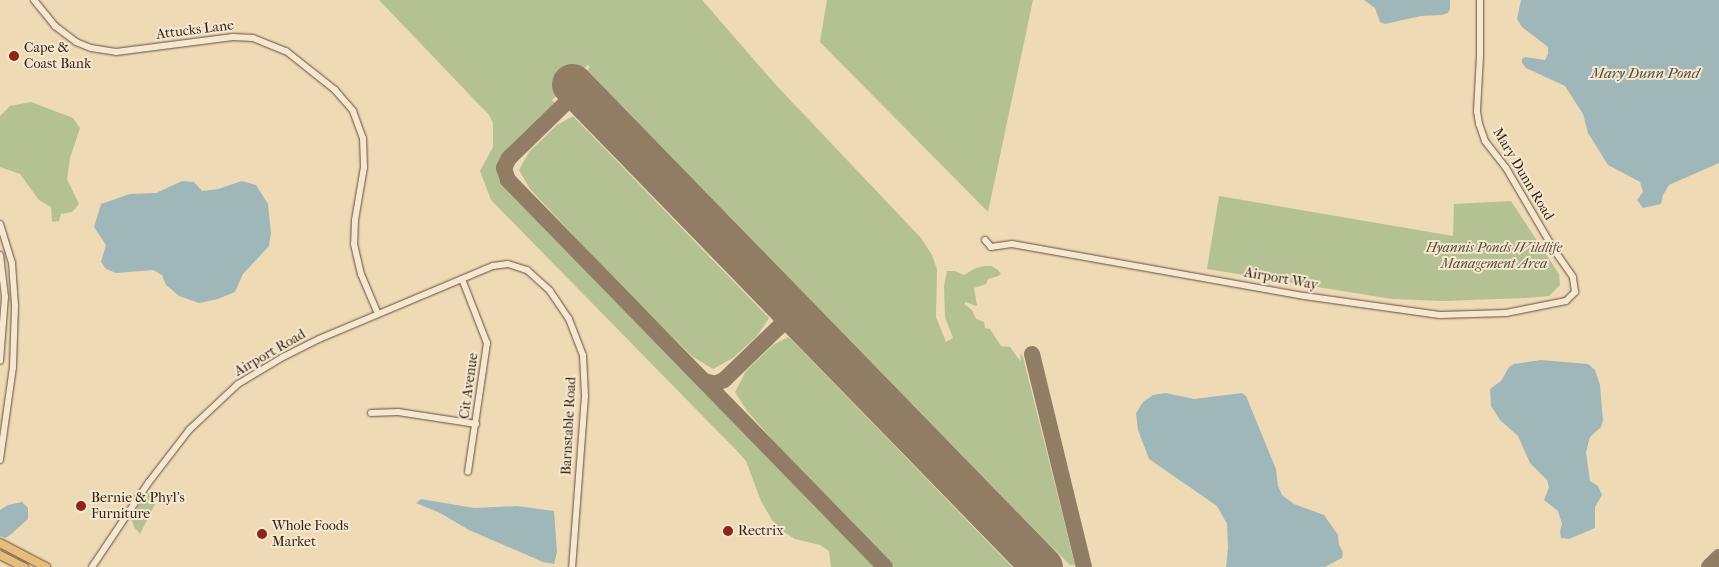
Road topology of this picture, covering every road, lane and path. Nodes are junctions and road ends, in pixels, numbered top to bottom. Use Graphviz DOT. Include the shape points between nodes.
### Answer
graph roads {
  1 [pos="34,0"];
  2 [pos="1480,0"];
  3 [pos="0,224"];
  4 [pos="985,240"];
  5 [pos="0,255"];
  6 [pos="531,272"];
  7 [pos="462,279"];
  8 [pos="1574,292"];
  9 [pos="378,314"];
  10 [pos="0,361"];
  11 [pos="371,413"];
  12 [pos="476,424"];
  13 [pos="0,460"];
  14 [pos="468,472"];
  15 [pos="0,543"];
  16 [pos="0,555"];
  17 [pos="24,567"];
  18 [pos="46,567"];
  19 [pos="92,567"];
  20 [pos="572,567"];
  1 -- 9 [label="street, Attucks Lane" via="55,26 76,42 91,48 122,52 224,38 253,38 286,51 335,90 353,111 363,138 364,167 354,244 361,274"];
  2 -- 8 [label="street, Mary Dunn Road" via="1477,111 1480,127 1485,141 1506,168 1573,277"];
  3 -- 13 [label="street" via="12,263 15,352"];
  4 -- 8 [label="street, Airport Way" via="991,247 1012,244 1304,296 1440,315 1515,311 1566,301"];
  5 -- 10 [label="street" via="5,297"];
  6 -- 7 [label="street, Airport Road" via="517,265 501,264"];
  6 -- 20 [label="street, Barnstable Road" via="570,318 585,368"];
  7 -- 9 [label="street, Airport Road"];
  7 -- 12 [label="street, Cit Avenue" via="487,343"];
  9 -- 19 [label="street, Airport Road" via="286,354 252,374 224,396 175,447"];
  11 -- 12 [label="street" via="398,412"];
  12 -- 14 [label="street, Cit Avenue"];
  15 -- 18 [label="main road"];
  16 -- 17 [label="main road"];
}
